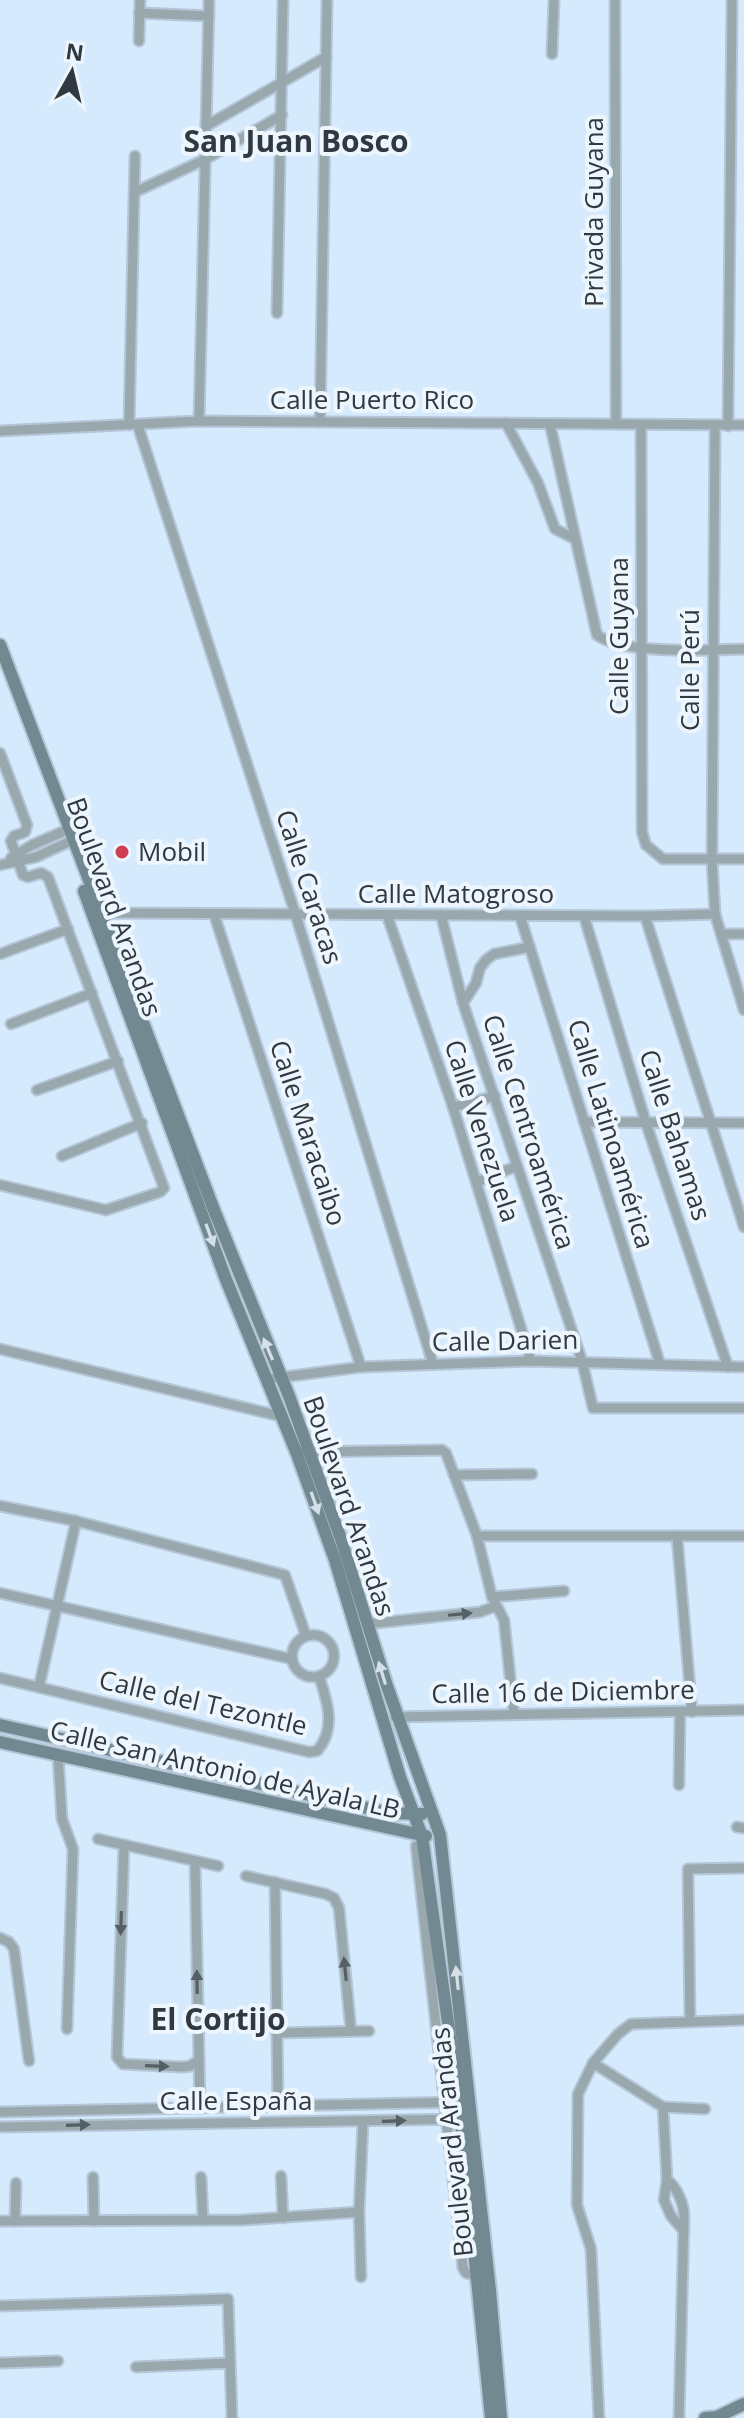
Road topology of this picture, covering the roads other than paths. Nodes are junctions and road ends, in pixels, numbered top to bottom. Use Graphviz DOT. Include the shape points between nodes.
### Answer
graph roads {
  1 [pos="140,0"];
  2 [pos="209,0"];
  3 [pos="283,0"];
  4 [pos="327,0"];
  5 [pos="554,0"];
  6 [pos="615,0"];
  7 [pos="732,0"];
  8 [pos="139,13"];
  9 [pos="209,16"];
  10 [pos="139,41"];
  11 [pos="552,54"];
  12 [pos="326,57"];
  13 [pos="282,82"];
  14 [pos="732,91"];
  15 [pos="744,91"];
  16 [pos="282,115"];
  17 [pos="206,126"];
  18 [pos="135,156"];
  19 [pos="204,160"];
  20 [pos="135,192"];
  21 [pos="277,313"];
  22 [pos="199,421"];
  23 [pos="320,422"];
  24 [pos="506,423"];
  25 [pos="550,424"];
  26 [pos="616,424"];
  27 [pos="744,425"];
  28 [pos="134,426"];
  29 [pos="641,426"];
  30 [pos="715,426"];
  31 [pos="728,426"];
  32 [pos="0,431"];
  33 [pos="575,539"];
  34 [pos="0,645"];
  35 [pos="641,648"];
  36 [pos="744,649"];
  37 [pos="712,650"];
  38 [pos="0,663"];
  39 [pos="0,753"];
  40 [pos="4,774"];
  41 [pos="68,836"];
  42 [pos="16,858"];
  43 [pos="744,859"];
  44 [pos="712,860"];
  45 [pos="3,864"];
  46 [pos="101,913"];
  47 [pos="214,914"];
  48 [pos="715,914"];
  49 [pos="387,915"];
  50 [pos="441,915"];
  51 [pos="296,916"];
  52 [pos="520,916"];
  53 [pos="584,916"];
  54 [pos="645,916"];
  55 [pos="68,929"];
  56 [pos="721,934"];
  57 [pos="744,934"];
  58 [pos="530,947"];
  59 [pos="0,954"];
  60 [pos="92,993"];
  61 [pos="463,1003"];
  62 [pos="744,1010"];
  63 [pos="11,1024"];
  64 [pos="118,1061"];
  65 [pos="37,1090"];
  66 [pos="495,1096"];
  67 [pos="453,1107"];
  68 [pos="584,1122"];
  69 [pos="142,1123"];
  70 [pos="646,1123"];
  71 [pos="713,1123"];
  72 [pos="744,1123"];
  73 [pos="62,1156"];
  74 [pos="517,1166"];
  75 [pos="477,1182"];
  76 [pos="0,1185"];
  77 [pos="744,1227"];
  78 [pos="236,1266"];
  79 [pos="225,1277"];
  80 [pos="0,1349"];
  81 [pos="531,1361"];
  82 [pos="582,1361"];
  83 [pos="433,1364"];
  84 [pos="660,1364"];
  85 [pos="361,1367"];
  86 [pos="728,1367"];
  87 [pos="744,1367"];
  88 [pos="274,1377"];
  89 [pos="744,1408"];
  90 [pos="284,1417"];
  91 [pos="297,1420"];
  92 [pos="303,1452"];
  93 [pos="532,1474"];
  94 [pos="454,1475"];
  95 [pos="0,1506"];
  96 [pos="76,1521"];
  97 [pos="477,1536"];
  98 [pos="677,1536"];
  99 [pos="744,1536"];
  100 [pos="564,1591"];
  101 [pos="0,1593"];
  102 [pos="494,1602"];
  103 [pos="57,1605"];
  104 [pos="367,1624"];
  105 [pos="306,1636"];
  106 [pos="292,1659"];
  107 [pos="319,1676"];
  108 [pos="0,1678"];
  109 [pos="39,1687"];
  110 [pos="744,1710"];
  111 [pos="680,1712"];
  112 [pos="692,1712"];
  113 [pos="514,1714"];
  114 [pos="398,1717"];
  115 [pos="383,1718"];
  116 [pos="4,1726"];
  117 [pos="2,1743"];
  118 [pos="101,1748"];
  119 [pos="58,1755"];
  120 [pos="97,1763"];
  121 [pos="400,1777"];
  122 [pos="679,1785"];
  123 [pos="433,1812"];
  124 [pos="389,1813"];
  125 [pos="415,1815"];
  126 [pos="440,1835"];
  127 [pos="98,1839"];
  128 [pos="419,1841"];
  129 [pos="124,1845"];
  130 [pos="195,1861"];
  131 [pos="218,1866"];
  132 [pos="744,1868"];
  133 [pos="246,1876"];
  134 [pos="275,1882"];
  135 [pos="433,1908"];
  136 [pos="425,1925"];
  137 [pos="0,1938"];
  138 [pos="690,2020"];
  139 [pos="744,2020"];
  140 [pos="67,2029"];
  141 [pos="351,2031"];
  142 [pos="369,2031"];
  143 [pos="277,2033"];
  144 [pos="199,2060"];
  145 [pos="29,2061"];
  146 [pos="593,2063"];
  147 [pos="458,2102"];
  148 [pos="320,2105"];
  149 [pos="278,2106"];
  150 [pos="663,2107"];
  151 [pos="200,2108"];
  152 [pos="109,2109"];
  153 [pos="705,2109"];
  154 [pos="0,2112"];
  155 [pos="460,2119"];
  156 [pos="363,2122"];
  157 [pos="321,2123"];
  158 [pos="110,2124"];
  159 [pos="0,2127"];
  160 [pos="281,2176"];
  161 [pos="93,2177"];
  162 [pos="201,2177"];
  163 [pos="667,2180"];
  164 [pos="16,2183"];
  165 [pos="359,2212"];
  166 [pos="283,2218"];
  167 [pos="203,2220"];
  168 [pos="0,2221"];
  169 [pos="15,2221"];
  170 [pos="94,2221"];
  171 [pos="684,2231"];
  172 [pos="361,2277"];
  173 [pos="0,2306"];
  174 [pos="58,2361"];
  175 [pos="0,2363"];
  176 [pos="229,2363"];
  177 [pos="136,2367"];
  178 [pos="744,2405"];
  179 [pos="232,2418"];
  180 [pos="491,2418"];
  181 [pos="501,2418"];
  182 [pos="599,2418"];
  183 [pos="679,2418"];
  184 [pos="705,2418"];
  1 -- 8 [label="street"];
  2 -- 9 [label="street"];
  3 -- 13 [label="street"];
  4 -- 12 [label="street"];
  5 -- 11 [label="street"];
  6 -- 26 [label="street, Privada Guyana"];
  7 -- 14 [label="street"];
  8 -- 9 [label="street"];
  8 -- 10 [label="street"];
  9 -- 17 [label="street"];
  12 -- 13 [label="street"];
  12 -- 23 [label="street"];
  13 -- 16 [label="street"];
  13 -- 17 [label="street"];
  14 -- 15 [label="street"];
  14 -- 31 [label="street"];
  16 -- 19 [label="street"];
  16 -- 21 [label="street"];
  17 -- 19 [label="street"];
  18 -- 20 [label="street, Calle Caracas"];
  19 -- 20 [label="street"];
  19 -- 22 [label="street"];
  20 -- 28 [label="street, Calle Caracas"];
  22 -- 23 [label="street, Calle Puerto Rico"];
  22 -- 28 [label="street, Calle Puerto Rico"];
  23 -- 24 [label="street, Calle Puerto Rico"];
  24 -- 25 [label="street, Calle Puerto Rico"];
  24 -- 33 [label="street" via="534,474 555,529"];
  25 -- 26 [label="street, Calle Puerto Rico"];
  25 -- 33 [label="street"];
  26 -- 29 [label="street, Calle Puerto Rico"];
  27 -- 31 [label="street, Calle Puerto Rico"];
  28 -- 32 [label="street, Calle Puerto Rico"];
  28 -- 51 [label="street, Calle Caracas"];
  29 -- 30 [label="street, Calle Puerto Rico"];
  29 -- 35 [label="street, Calle Guyana"];
  30 -- 31 [label="street, Calle Puerto Rico"];
  30 -- 37 [label="street, Calle Perú"];
  33 -- 35 [label="street" via="597,635"];
  34 -- 41 [label="main road, Boulevard Arandas"];
  35 -- 37 [label="street"];
  35 -- 44 [label="street, Calle Guyana" via="646,845 663,859"];
  36 -- 37 [label="street"];
  37 -- 44 [label="street, Calle Perú"];
  38 -- 41 [label="main road, Boulevard Arandas"];
  39 -- 40 [label="street"];
  40 -- 42 [label="street" via="27,825 12,838"];
  41 -- 42 [label="street"];
  41 -- 46 [label="main road, Boulevard Arandas"];
  41 -- 79 [label="main road, Boulevard Arandas, one-way"];
  42 -- 45 [label="street"];
  42 -- 55 [label="street" via="25,877 48,877"];
  43 -- 44 [label="street"];
  44 -- 48 [label="street, Calle Perú"];
  46 -- 47 [label="street, Calle Matogroso"];
  46 -- 78 [label="main road, Boulevard Arandas"];
  47 -- 51 [label="street, Calle Matogroso"];
  47 -- 85 [label="street, Calle Maracaibo"];
  48 -- 54 [label="street, Calle Matogroso"];
  48 -- 56 [label="street, Calle Perú"];
  49 -- 50 [label="street, Calle Matogroso"];
  49 -- 51 [label="street, Calle Matogroso"];
  49 -- 67 [label="street, Calle Venezuela"];
  50 -- 52 [label="street, Calle Matogroso"];
  50 -- 61 [label="street, Calle Centroamérica"];
  51 -- 83 [label="street, Calle Caracas"];
  52 -- 53 [label="street, Calle Matogroso"];
  52 -- 58 [label="street, Calle Latinoamérica"];
  53 -- 54 [label="street, Calle Matogroso"];
  53 -- 70 [label="street, Calle Bahamas"];
  54 -- 71 [label="street"];
  55 -- 59 [label="street"];
  55 -- 60 [label="street"];
  56 -- 57 [label="street"];
  56 -- 62 [label="street, Calle Perú"];
  58 -- 61 [label="street" via="486,960"];
  58 -- 68 [label="street, Calle Latinoamérica"];
  60 -- 63 [label="street"];
  60 -- 64 [label="street"];
  61 -- 66 [label="street, Calle Centroamérica"];
  64 -- 65 [label="street"];
  64 -- 69 [label="street"];
  66 -- 67 [label="street"];
  66 -- 74 [label="street, Calle Centroamérica"];
  67 -- 75 [label="street, Calle Venezuela"];
  68 -- 70 [label="street"];
  68 -- 84 [label="street, Calle Latinoamérica"];
  69 -- 73 [label="street"];
  69 -- 76 [label="street" via="164,1188 160,1192 106,1210"];
  70 -- 71 [label="street"];
  70 -- 86 [label="street, Calle Bahamas"];
  71 -- 72 [label="street"];
  71 -- 77 [label="street"];
  74 -- 75 [label="street"];
  74 -- 82 [label="street, Calle Centroamérica"];
  75 -- 81 [label="street, Calle Venezuela"];
  78 -- 79 [label="street"];
  88 -- 78 [label="main road, Boulevard Arandas, one-way"];
  79 -- 88 [label="main road, Boulevard Arandas"];
  80 -- 90 [label="street"];
  81 -- 82 [label="street, Calle Darien"];
  81 -- 83 [label="street, Calle Darien"];
  82 -- 84 [label="street, Calle Darien"];
  82 -- 89 [label="street, Calle Centroamérica" via="593,1408"];
  83 -- 85 [label="street, Calle Darien"];
  84 -- 86 [label="street, Calle Darien"];
  85 -- 88 [label="street, Calle Darien"];
  86 -- 87 [label="street, Calle Darien"];
  88 -- 90 [label="main road, Boulevard Arandas"];
  88 -- 91 [label="main road, Boulevard Arandas"];
  90 -- 91 [label="street"];
  90 -- 92 [label="main road, Boulevard Arandas"];
  91 -- 92 [label="main road, Boulevard Arandas"];
  92 -- 94 [label="street" via="445,1451"];
  92 -- 104 [label="main road, Boulevard Arandas" via="341,1539"];
  92 -- 115 [label="main road, Boulevard Arandas, one-way"];
  93 -- 94 [label="street"];
  94 -- 97 [label="street"];
  95 -- 96 [label="street"];
  96 -- 103 [label="street"];
  96 -- 105 [label="street" via="285,1575"];
  97 -- 98 [label="street"];
  97 -- 102 [label="street"];
  98 -- 99 [label="street"];
  98 -- 112 [label="street"];
  100 -- 102 [label="street"];
  101 -- 103 [label="street"];
  104 -- 102 [label="street, one-way" via="480,1612"];
  102 -- 113 [label="street" via="504,1620"];
  103 -- 106 [label="street"];
  103 -- 109 [label="street"];
  114 -- 104 [label="main road, Boulevard Arandas, one-way"];
  105 -- 106 [label="street" via="296,1644"];
  105 -- 107 [label="street" via="322,1637 331,1647 330,1668"];
  106 -- 107 [label="street" via="301,1673"];
  107 -- 109 [label="street, Calle del Tezontle" via="330,1713 322,1745 309,1752"];
  108 -- 109 [label="street, Calle del Tezontle"];
  110 -- 112 [label="street, Calle 16 de Diciembre"];
  111 -- 112 [label="street, Calle 16 de Diciembre"];
  111 -- 113 [label="street, Calle 16 de Diciembre"];
  111 -- 122 [label="street"];
  113 -- 114 [label="street, Calle 16 de Diciembre"];
  114 -- 115 [label="street, Calle 16 de Diciembre"];
  114 -- 123 [label="main road, Boulevard Arandas"];
  115 -- 121 [label="main road, Boulevard Arandas"];
  116 -- 117 [label="main road"];
  116 -- 118 [label="main road"];
  117 -- 119 [label="main road, Calle San Antonio de Ayala LB"];
  118 -- 120 [label="main road"];
  118 -- 124 [label="main road"];
  119 -- 120 [label="main road, Calle San Antonio de Ayala LB"];
  119 -- 140 [label="street" via="62,1819 73,1849"];
  120 -- 128 [label="main road, Calle San Antonio de Ayala LB" via="405,1832"];
  121 -- 124 [label="main road" via="401,1797"];
  121 -- 125 [label="main road, Boulevard Arandas"];
  123 -- 125 [label="main road"];
  123 -- 126 [label="main road, Boulevard Arandas"];
  124 -- 125 [label="main road"];
  125 -- 128 [label="main road, Boulevard Arandas"];
  126 -- 128 [label="main road, Calle San Antonio de Ayala LB"];
  147 -- 126 [label="main road, Boulevard Arandas, one-way"];
  127 -- 129 [label="street"];
  128 -- 135 [label="main road, Boulevard Arandas"];
  128 -- 136 [label="street"];
  129 -- 130 [label="street"];
  129 -- 144 [label="street, one-way" via="117,2057 123,2064 183,2067"];
  130 -- 131 [label="street"];
  144 -- 130 [label="street, one-way"];
  132 -- 138 [label="street" via="688,1869"];
  133 -- 134 [label="street"];
  141 -- 134 [label="street, one-way" via="334,1898"];
  134 -- 143 [label="street"];
  135 -- 136 [label="main road"];
  135 -- 147 [label="main road, Boulevard Arandas"];
  136 -- 147 [label="street"];
  137 -- 145 [label="street" via="14,1949"];
  138 -- 139 [label="street"];
  138 -- 146 [label="street" via="631,2024"];
  141 -- 142 [label="street"];
  141 -- 143 [label="street"];
  143 -- 149 [label="street"];
  144 -- 151 [label="street"];
  146 -- 150 [label="street"];
  146 -- 182 [label="street" via="578,2094 577,2205 591,2249"];
  147 -- 148 [label="street, Calle España"];
  147 -- 155 [label="main road, Boulevard Arandas"];
  148 -- 149 [label="street, Calle España"];
  148 -- 157 [label="street"];
  149 -- 151 [label="street, Calle España"];
  150 -- 153 [label="street"];
  150 -- 163 [label="street"];
  151 -- 152 [label="street, Calle España"];
  152 -- 154 [label="street, Calle España"];
  152 -- 158 [label="street"];
  156 -- 155 [label="street, Calle España, one-way"];
  155 -- 180 [label="main road, Boulevard Arandas"];
  155 -- 181 [label="main road, Boulevard Arandas"];
  156 -- 157 [label="street, Calle España"];
  156 -- 165 [label="street"];
  157 -- 158 [label="street, Calle España"];
  159 -- 158 [label="street, Calle España, one-way"];
  160 -- 166 [label="street"];
  161 -- 170 [label="street"];
  162 -- 167 [label="street"];
  163 -- 171 [label="street" via="684,2208"];
  163 -- 171 [label="street" via="667,2208"];
  164 -- 169 [label="street"];
  165 -- 166 [label="street"];
  165 -- 172 [label="street"];
  166 -- 167 [label="street"];
  167 -- 170 [label="street"];
  168 -- 169 [label="street"];
  169 -- 170 [label="street"];
  171 -- 183 [label="street"];
  173 -- 176 [label="street" via="228,2299"];
  174 -- 175 [label="street"];
  176 -- 177 [label="street"];
  176 -- 179 [label="street"];
  178 -- 184 [label="main road"];
}
